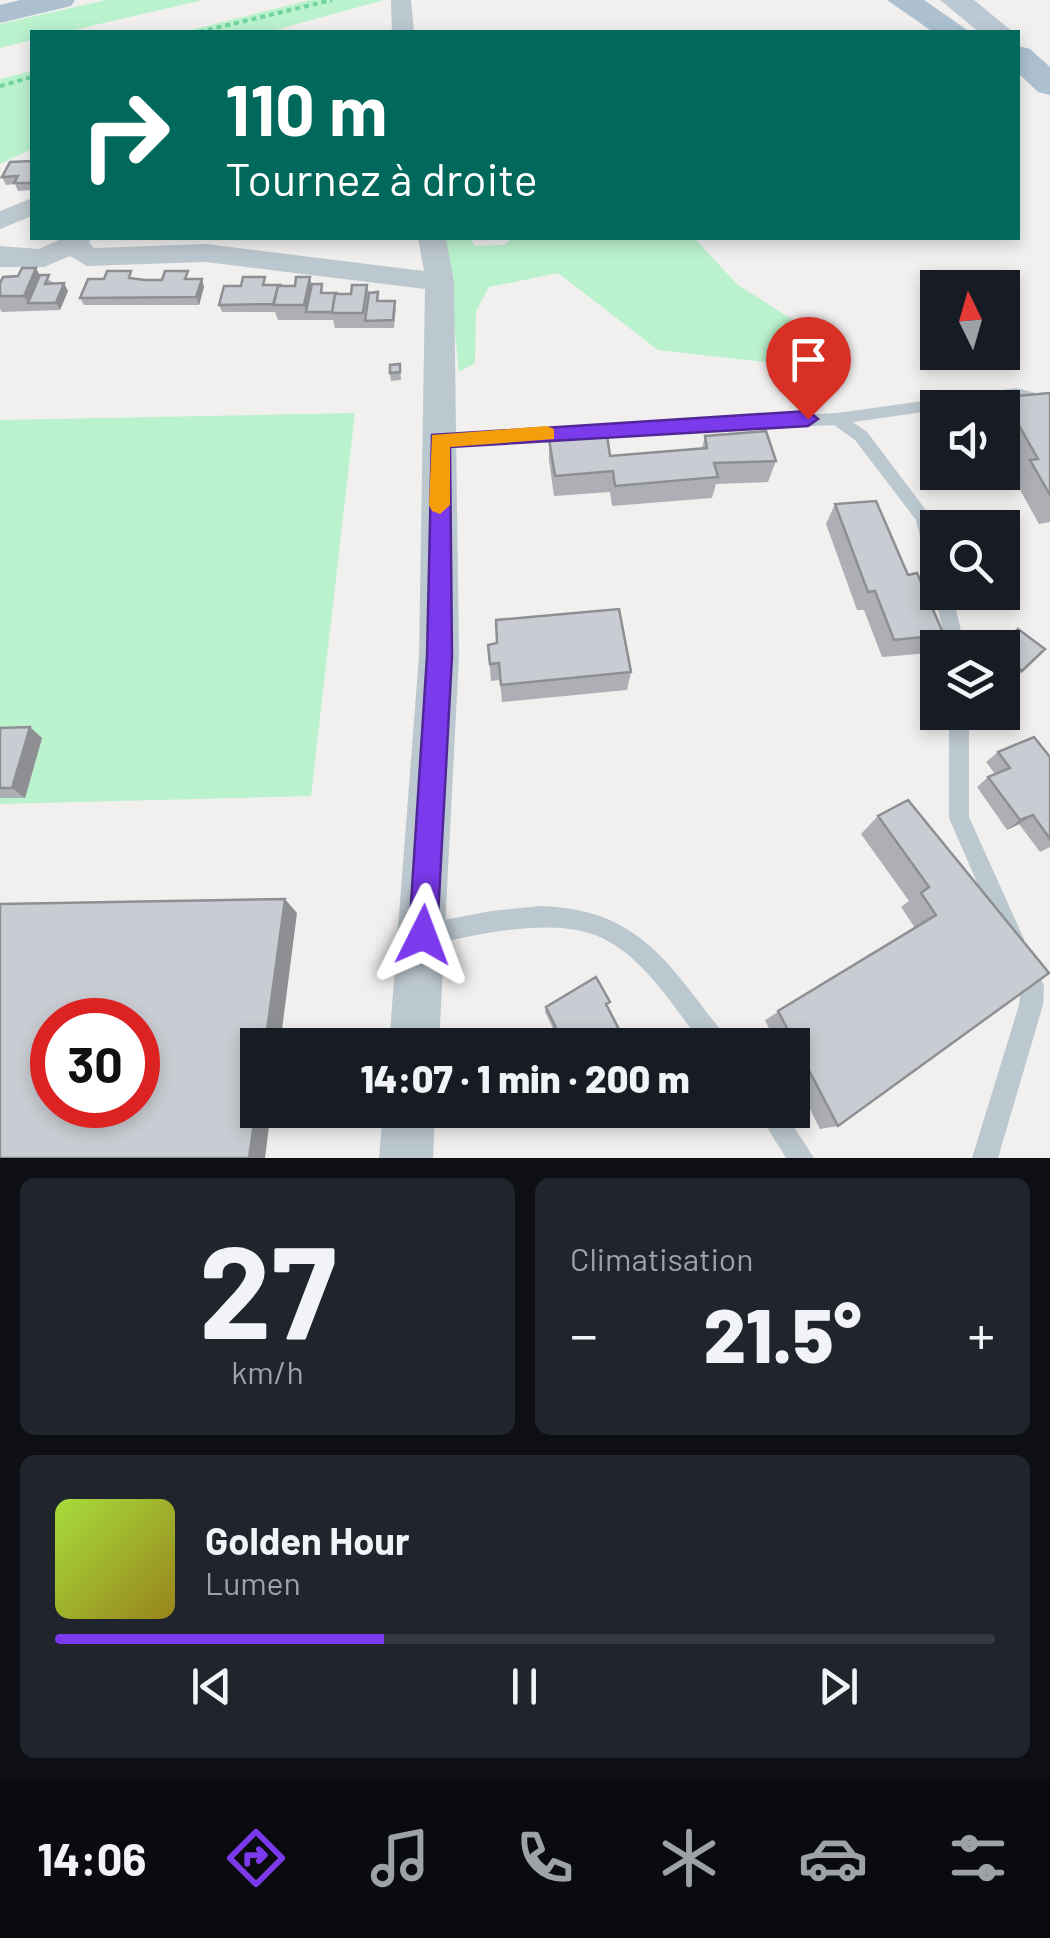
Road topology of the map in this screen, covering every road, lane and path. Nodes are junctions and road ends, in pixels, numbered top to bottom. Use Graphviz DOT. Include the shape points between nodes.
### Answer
graph roads {
  1 [pos="60,0"];
  2 [pos="332,0"];
  3 [pos="402,0"];
  4 [pos="902,0"];
  5 [pos="951,11"];
  6 [pos="0,14"];
  7 [pos="207,30"];
  8 [pos="403,30"];
  9 [pos="984,30"];
  10 [pos="994,30"];
  11 [pos="1020,55"];
  12 [pos="30,78"];
  13 [pos="1020,84"];
  14 [pos="1050,84"];
  15 [pos="0,86"];
  16 [pos="1050,110"];
  17 [pos="30,207"];
  18 [pos="0,221"];
  19 [pos="76,240"];
  20 [pos="432,240"];
  21 [pos="0,255"];
  22 [pos="440,282"];
  23 [pos="1050,402"];
  24 [pos="837,419"];
  25 [pos="440,440"];
  26 [pos="920,513"];
  27 [pos="959,730"];
  28 [pos="423,935"];
  29 [pos="415,1028"];
  30 [pos="704,1028"];
  31 [pos="408,1128"];
  32 [pos="780,1128"];
  33 [pos="406,1158"];
  34 [pos="801,1158"];
  35 [pos="986,1158"];
  1 -- 6 [label="main road"];
  2 -- 7 [label="path"];
  3 -- 8 [label="street"];
  4 -- 5 [label="main road"];
  5 -- 9 [label="main road"];
  5 -- 10 [label="street"];
  11 -- 14 [label="main road"];
  12 -- 15 [label="path"];
  13 -- 16 [label="main road"];
  17 -- 18 [label="street"];
  19 -- 21 [label="street" via="44,258"];
  19 -- 22 [label="street" via="87,257 206,253"];
  20 -- 22 [label="street"];
  22 -- 25 [label="street"];
  23 -- 24 [label="lane" via="1017,393"];
  24 -- 25 [label="lane"];
  24 -- 26 [label="lane" via="861,436"];
  25 -- 28 [label="street" via="440,656"];
  27 -- 35 [label="lane" via="959,818 1034,986"];
  28 -- 29 [label="street"];
  28 -- 30 [label="lane" via="500,921 578,918 610,929 660,973"];
  31 -- 33 [label="street"];
  32 -- 34 [label="lane"];
}
